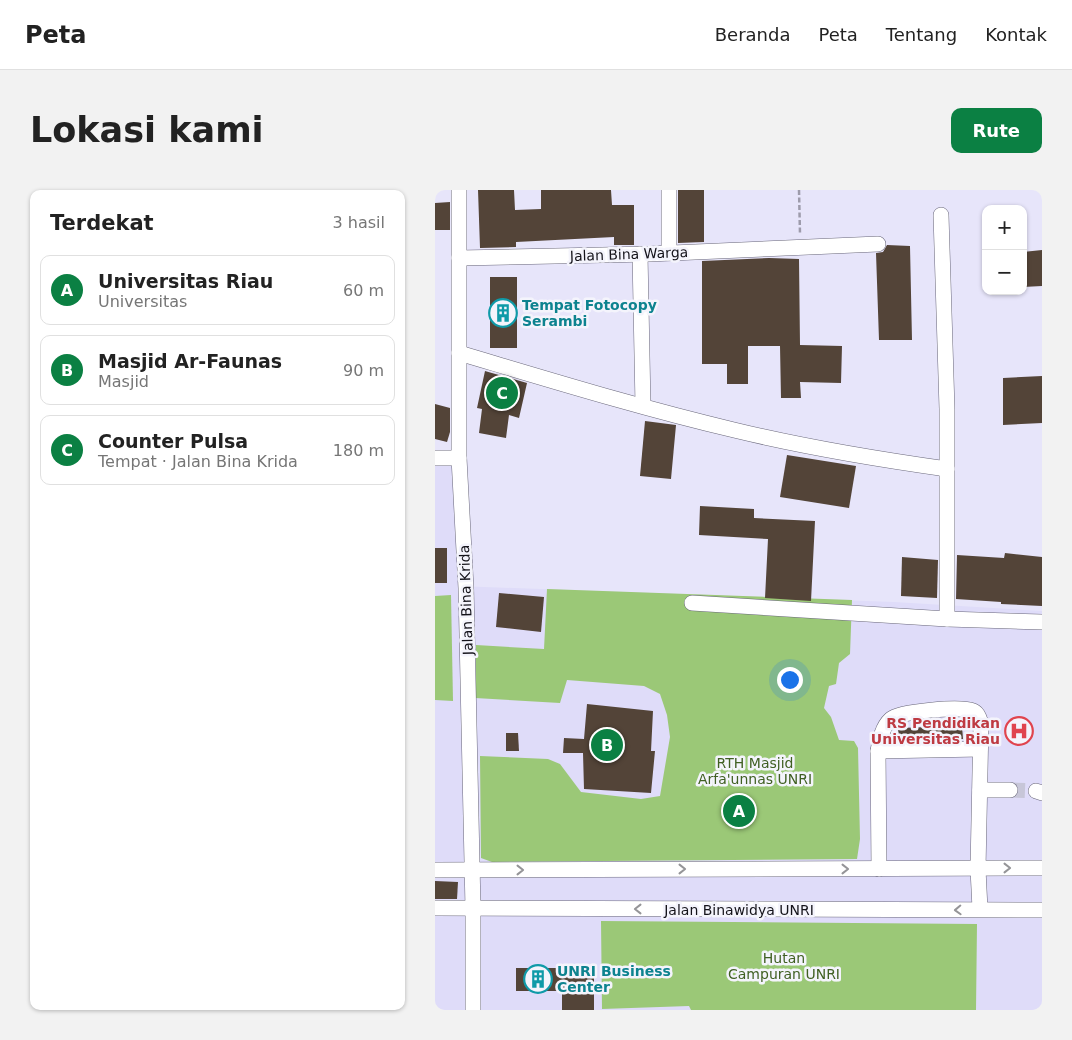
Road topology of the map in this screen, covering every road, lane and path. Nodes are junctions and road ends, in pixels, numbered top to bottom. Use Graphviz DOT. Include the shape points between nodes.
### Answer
graph roads {
  1 [pos="459,190"];
  2 [pos="669,190"];
  3 [pos="799,190"];
  4 [pos="941,215"];
  5 [pos="878,244"];
  6 [pos="800,248"];
  7 [pos="669,253"];
  8 [pos="639,254"];
  9 [pos="459,258"];
  10 [pos="459,353"];
  11 [pos="643,406"];
  12 [pos="435,458"];
  13 [pos="459,458"];
  14 [pos="947,469"];
  15 [pos="691,603"];
  16 [pos="947,620"];
  17 [pos="1042,622"];
  18 [pos="980,749"];
  19 [pos="879,751"];
  20 [pos="981,790"];
  21 [pos="1009,790"];
  22 [pos="1042,868"];
  23 [pos="879,869"];
  24 [pos="977,869"];
  25 [pos="435,870"];
  26 [pos="471,870"];
  27 [pos="435,908"];
  28 [pos="473,908"];
  29 [pos="979,909"];
  30 [pos="1042,910"];
  31 [pos="473,1010"];
  1 -- 9 [label="street, Jalan Bina Krida"];
  2 -- 7 [label="street"];
  3 -- 6 [label="path"];
  4 -- 14 [label="street"];
  5 -- 6 [label="street, Jalan Bina Warga"];
  6 -- 7 [label="street, Jalan Bina Warga"];
  7 -- 8 [label="street, Jalan Bina Warga"];
  8 -- 9 [label="street, Jalan Bina Warga"];
  8 -- 11 [label="street"];
  9 -- 10 [label="street, Jalan Bina Krida"];
  10 -- 11 [label="street"];
  10 -- 13 [label="street, Jalan Bina Krida"];
  11 -- 14 [label="street" via="763,436 879,460"];
  12 -- 13 [label="street"];
  13 -- 26 [label="street, Jalan Bina Krida" via="467,588"];
  14 -- 16 [label="street"];
  15 -- 16 [label="street"];
  16 -- 17 [label="street"];
  18 -- 19 [label="street"];
  18 -- 19 [label="street" via="981,723 978,715 962,708 898,715 884,729"];
  18 -- 20 [label="street"];
  19 -- 23 [label="street"];
  20 -- 21 [label="street"];
  20 -- 24 [label="street"];
  24 -- 22 [label="street, one-way"];
  23 -- 24 [label="street"];
  26 -- 23 [label="street, one-way"];
  24 -- 29 [label="street"];
  25 -- 26 [label="street"];
  26 -- 28 [label="street, Jalan Bina Krida"];
  27 -- 28 [label="street, Jalan Binawidya UNRI"];
  29 -- 28 [label="street, Jalan Binawidya UNRI, one-way"];
  28 -- 31 [label="street, Jalan Bina Krida"];
  29 -- 30 [label="street, Jalan Binawidya UNRI"];
}
